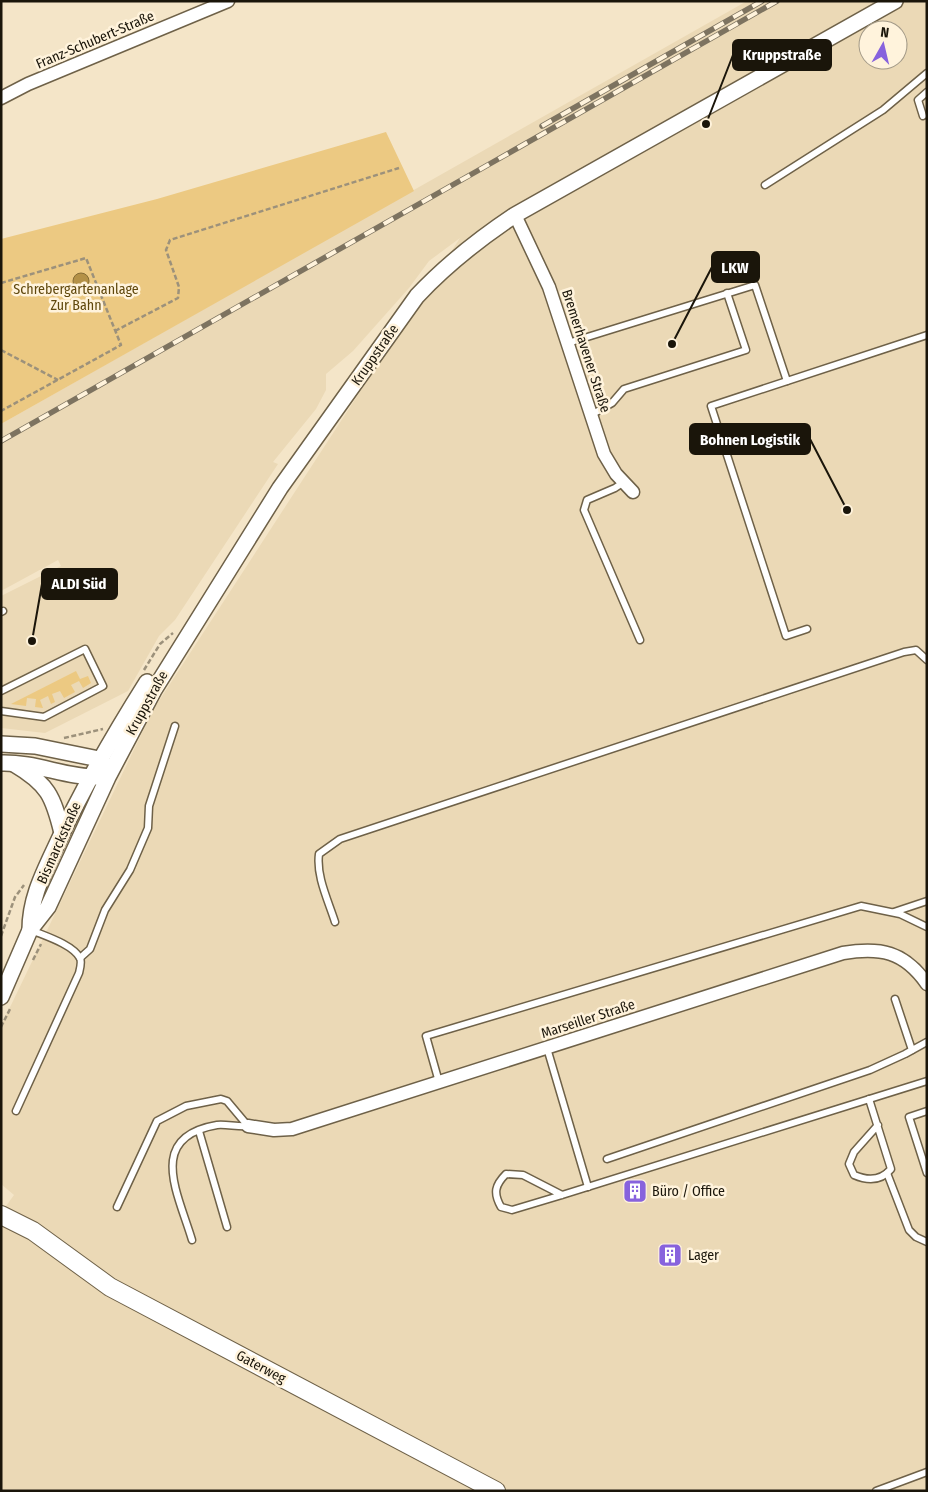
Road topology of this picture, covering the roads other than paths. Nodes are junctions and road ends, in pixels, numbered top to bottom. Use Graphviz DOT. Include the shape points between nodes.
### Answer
graph roads {
  1 [pos="228,1"];
  2 [pos="895,1"];
  3 [pos="927,73"];
  4 [pos="927,92"];
  5 [pos="1,98"];
  6 [pos="923,116"];
  7 [pos="765,185"];
  8 [pos="515,215"];
  9 [pos="728,293"];
  10 [pos="927,335"];
  11 [pos="568,343"];
  12 [pos="787,381"];
  13 [pos="591,415"];
  14 [pos="624,482"];
  15 [pos="633,492"];
  16 [pos="807,629"];
  17 [pos="183,631"];
  18 [pos="640,640"];
  19 [pos="927,660"];
  20 [pos="1,691"];
  21 [pos="1,711"];
  22 [pos="175,726"];
  23 [pos="1,744"];
  24 [pos="99,759"];
  25 [pos="6,762"];
  26 [pos="109,776"];
  27 [pos="89,777"];
  28 [pos="62,833"];
  29 [pos="927,902"];
  30 [pos="892,912"];
  31 [pos="335,922"];
  32 [pos="927,927"];
  33 [pos="30,930"];
  34 [pos="80,958"];
  35 [pos="927,984"];
  36 [pos="1,997"];
  37 [pos="896,1000"];
  38 [pos="927,1042"];
  39 [pos="547,1048"];
  40 [pos="912,1050"];
  41 [pos="927,1081"];
  42 [pos="439,1082"];
  43 [pos="870,1099"];
  44 [pos="16,1111"];
  45 [pos="927,1111"];
  46 [pos="878,1125"];
  47 [pos="248,1126"];
  48 [pos="199,1131"];
  49 [pos="607,1159"];
  50 [pos="887,1173"];
  51 [pos="927,1173"];
  52 [pos="588,1187"];
  53 [pos="562,1195"];
  54 [pos="1,1200"];
  55 [pos="117,1207"];
  56 [pos="1,1215"];
  57 [pos="227,1227"];
  58 [pos="33,1231"];
  59 [pos="192,1240"];
  60 [pos="927,1242"];
  61 [pos="927,1472"];
  62 [pos="496,1491"];
  63 [pos="876,1491"];
  1 -- 5 [label="street, Franz-Schubert-Straße"];
  2 -- 8 [label="street, Kruppstraße"];
  3 -- 7 [label="lane" via="883,110"];
  4 -- 6 [label="lane" via="918,100"];
  8 -- 11 [label="street, Bremerhavener Straße" via="549,287"];
  8 -- 17 [label="street, Kruppstraße" via="478,239 417,296"];
  9 -- 11 [label="lane"];
  9 -- 12 [label="lane" via="755,285"];
  9 -- 13 [label="lane" via="746,350 624,389 612,403"];
  10 -- 12 [label="lane"];
  11 -- 13 [label="street, Bremerhavener Straße"];
  12 -- 16 [label="lane" via="711,406 786,636"];
  13 -- 14 [label="street, Bremerhavener Straße" via="604,454"];
  14 -- 15 [label="street, Bremerhavener Straße"];
  14 -- 18 [label="lane" via="587,500 584,510"];
  17 -- 24 [label="street, Kruppstraße"];
  17 -- 26 [label="street, Kruppstraße"];
  19 -- 31 [label="lane" via="916,650 904,652 340,839 319,854 318,861"];
  20 -- 21 [label="lane" via="84,650 103,686 44,717"];
  22 -- 34 [label="lane" via="149,806 148,828 130,870 105,910 90,949"];
  23 -- 24 [label="street" via="35,746"];
  24 -- 26 [label="street"];
  24 -- 27 [label="street, Bismarckstraße"];
  25 -- 27 [label="street" via="37,765"];
  25 -- 28 [label="street" via="38,779 49,791 56,805"];
  26 -- 27 [label="street"];
  26 -- 33 [label="street, Bismarckstraße" via="48,907"];
  27 -- 28 [label="street, Bismarckstraße"];
  28 -- 33 [label="street, Bismarckstraße" via="30,908"];
  29 -- 30 [label="lane"];
  30 -- 32 [label="lane"];
  30 -- 42 [label="lane" via="861,906 426,1036"];
  33 -- 34 [label="lane" via="68,948"];
  33 -- 36 [label="street, Bismarckstraße"];
  34 -- 44 [label="lane" via="80,973"];
  35 -- 39 [label="street, Marseiller Straße" via="918,972 896,955 862,950 843,953"];
  37 -- 40 [label="lane"];
  38 -- 40 [label="lane"];
  39 -- 42 [label="street, Marseiller Straße"];
  39 -- 52 [label="lane"];
  40 -- 49 [label="lane" via="870,1070"];
  41 -- 43 [label="lane"];
  42 -- 47 [label="street, Marseiller Straße" via="292,1129"];
  43 -- 46 [label="lane"];
  43 -- 52 [label="lane"];
  45 -- 51 [label="lane" via="909,1117"];
  46 -- 50 [label="lane" via="891,1168"];
  46 -- 50 [label="lane" via="854,1152 850,1164 854,1175 865,1180"];
  47 -- 48 [label="lane" via="218,1125"];
  47 -- 55 [label="lane" via="227,1101 221,1100 186,1106 157,1121"];
  48 -- 57 [label="lane"];
  48 -- 59 [label="lane" via="178,1143 172,1163"];
  50 -- 60 [label="lane" via="909,1230"];
  52 -- 53 [label="lane"];
  53 -- 53 [label="lane" via="512,1210 501,1207 495,1197 497,1184 506,1174 523,1175"];
  54 -- 58 [label="main road, Gaterweg"];
  56 -- 58 [label="main road, Gaterweg"];
  58 -- 62 [label="main road, Gaterweg" via="110,1287"];
  61 -- 63 [label="lane"];
}
